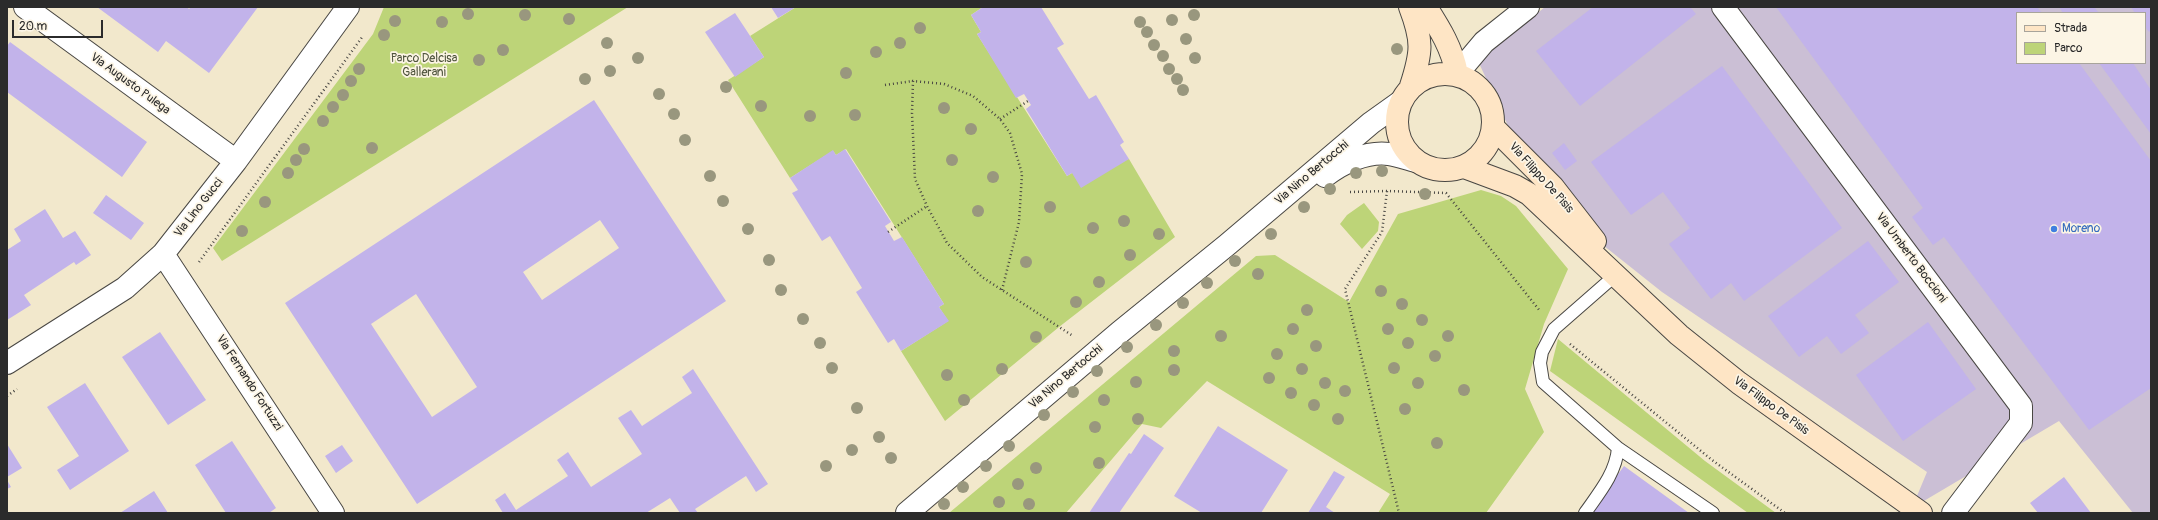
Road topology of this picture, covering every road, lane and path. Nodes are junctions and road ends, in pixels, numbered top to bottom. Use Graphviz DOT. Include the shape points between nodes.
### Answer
graph roads {
  1 [pos="25,7"];
  2 [pos="348,7"];
  3 [pos="1410,7"];
  4 [pos="1426,7"];
  5 [pos="1528,7"];
  6 [pos="1722,7"];
  7 [pos="1457,74"];
  8 [pos="913,81"];
  9 [pos="885,85"];
  10 [pos="1405,95"];
  11 [pos="1028,101"];
  12 [pos="1000,119"];
  13 [pos="1493,127"];
  14 [pos="236,161"];
  15 [pos="1416,161"];
  16 [pos="1464,166"];
  17 [pos="1387,191"];
  18 [pos="927,206"];
  19 [pos="888,232"];
  20 [pos="1227,245"];
  21 [pos="163,254"];
  22 [pos="1621,279"];
  23 [pos="1002,290"];
  24 [pos="1075,338"];
  25 [pos="7,364"];
  26 [pos="1618,448"];
  27 [pos="333,513"];
  28 [pos="907,513"];
  29 [pos="1399,513"];
  30 [pos="1585,513"];
  31 [pos="1713,513"];
  32 [pos="1921,513"];
  33 [pos="1953,513"];
  1 -- 14 [label="street, Via Augusto Pulega"];
  2 -- 14 [label="street, Via Lino Gucci"];
  3 -- 10 [label="street" via="1418,34 1420,58"];
  4 -- 7 [label="street" via="1446,38 1454,57"];
  5 -- 7 [label="street" via="1484,42"];
  6 -- 33 [label="street, Via Umberto Boccioni" via="2021,406 2020,424"];
  7 -- 10 [label="street, Via Nino Bertocchi" via="1435,74 1422,79"];
  7 -- 13 [label="street, Via Nino Bertocchi" via="1474,82 1485,94 1492,108"];
  8 -- 9 [label="path"];
  8 -- 12 [label="path" via="944,84 972,96"];
  8 -- 18 [label="path" via="915,179"];
  10 -- 15 [label="street, Via Nino Bertocchi" via="1396,122 1397,133 1405,149"];
  10 -- 20 [label="street, Via Nino Bertocchi"];
  11 -- 12 [label="path"];
  12 -- 23 [label="path" via="1010,133 1022,174 1019,222"];
  13 -- 16 [label="street, Via Nino Bertocchi" via="1487,145 1478,157"];
  13 -- 22 [label="street, Via Filippo De Pisis" via="1553,187"];
  14 -- 21 [label="street, Via Lino Gucci"];
  15 -- 16 [label="street, Via Nino Bertocchi" via="1439,170"];
  15 -- 20 [label="street, Via Nino Bertocchi" via="1388,154 1374,154 1354,159 1334,169"];
  16 -- 22 [label="street, Via Filippo De Pisis" via="1515,186 1528,194"];
  17 -- 29 [label="path" via="1382,232 1345,289"];
  18 -- 19 [label="path"];
  18 -- 23 [label="path" via="947,243 982,277"];
  20 -- 28 [label="street, Via Nino Bertocchi" via="1120,332"];
  21 -- 25 [label="street, Via Lino Gucci" via="125,288"];
  21 -- 27 [label="street, Via Fernando Fortuzzi"];
  22 -- 26 [label="lane" via="1554,329 1542,352 1540,363 1543,382"];
  22 -- 32 [label="street, Via Filippo De Pisis" via="1678,335 1739,383"];
  23 -- 24 [label="path"];
  26 -- 30 [label="lane" via="1617,459 1608,480"];
  26 -- 31 [label="lane"];
}
